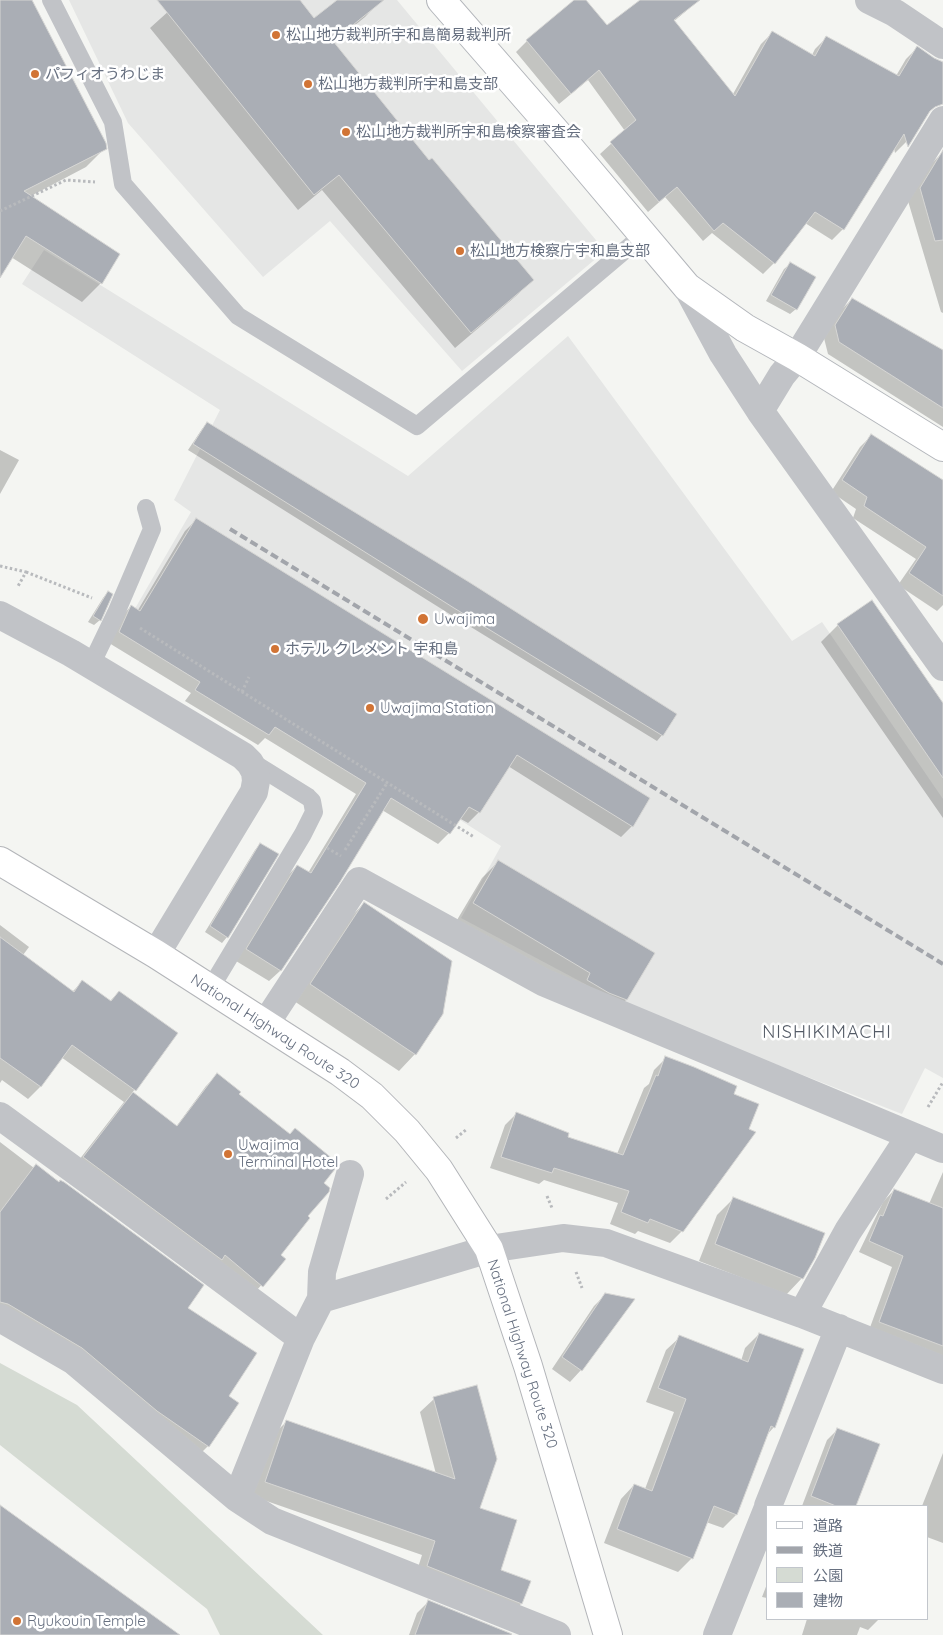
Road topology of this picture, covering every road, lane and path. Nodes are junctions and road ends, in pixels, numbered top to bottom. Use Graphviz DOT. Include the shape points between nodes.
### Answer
graph roads {
  1 [pos="51,0"];
  2 [pos="869,0"];
  3 [pos="448,2"];
  4 [pos="943,45"];
  5 [pos="943,120"];
  6 [pos="123,184"];
  7 [pos="0,211"];
  8 [pos="643,234"];
  9 [pos="687,287"];
  10 [pos="797,357"];
  11 [pos="760,410"];
  12 [pos="943,447"];
  13 [pos="146,508"];
  14 [pos="26,572"];
  15 [pos="116,613"];
  16 [pos="0,614"];
  17 [pos="91,665"];
  18 [pos="943,667"];
  19 [pos="249,677"];
  20 [pos="242,692"];
  21 [pos="243,756"];
  22 [pos="474,837"];
  23 [pos="0,861"];
  24 [pos="156,954"];
  25 [pos="210,989"];
  26 [pos="266,1023"];
  27 [pos="0,1116"];
  28 [pos="910,1136"];
  29 [pos="943,1149"];
  30 [pos="350,1174"];
  31 [pos="489,1249"];
  32 [pos="322,1299"];
  33 [pos="802,1314"];
  34 [pos="0,1318"];
  35 [pos="839,1328"];
  36 [pos="301,1338"];
  37 [pos="943,1370"];
  38 [pos="237,1498"];
  39 [pos="768,1505"];
  40 [pos="766,1512"];
  41 [pos="557,1635"];
  42 [pos="608,1635"];
  43 [pos="717,1635"];
  1 -- 6 [label="lane" via="113,122"];
  2 -- 4 [label="street"];
  3 -- 8 [label="main road"];
  5 -- 10 [label="street"];
  6 -- 7 [label="path" via="66,180"];
  6 -- 8 [label="lane" via="238,316 416,426"];
  8 -- 9 [label="main road"];
  9 -- 10 [label="main road" via="745,328"];
  9 -- 11 [label="street" via="723,354"];
  10 -- 11 [label="street"];
  10 -- 12 [label="main road"];
  11 -- 18 [label="street"];
  13 -- 15 [label="lane" via="152,529"];
  14 -- 15 [label="path" via="92,598"];
  15 -- 17 [label="lane"];
  15 -- 20 [label="path"];
  16 -- 17 [label="street"];
  17 -- 21 [label="street"];
  19 -- 20 [label="path"];
  20 -- 22 [label="path"];
  21 -- 24 [label="street" via="254,772 254,792"];
  21 -- 25 [label="lane" via="308,797 314,812"];
  23 -- 24 [label="main road, National Highway Route 320"];
  24 -- 25 [label="main road, National Highway Route 320"];
  25 -- 26 [label="main road, National Highway Route 320"];
  26 -- 28 [label="street" via="359,881 543,982"];
  26 -- 31 [label="main road, National Highway Route 320" via="372,1096 407,1131 439,1170"];
  27 -- 36 [label="street"];
  28 -- 29 [label="street"];
  28 -- 33 [label="street" via="848,1231"];
  30 -- 32 [label="street" via="322,1272"];
  31 -- 32 [label="street"];
  31 -- 33 [label="street" via="563,1238 606,1243"];
  31 -- 42 [label="main road, National Highway Route 320" via="528,1366"];
  32 -- 36 [label="street"];
  33 -- 35 [label="street"];
  34 -- 38 [label="street" via="74,1361"];
  35 -- 37 [label="street"];
  35 -- 39 [label="street"];
  36 -- 38 [label="street"];
  38 -- 41 [label="street" via="272,1522"];
  40 -- 43 [label="street"];
}
